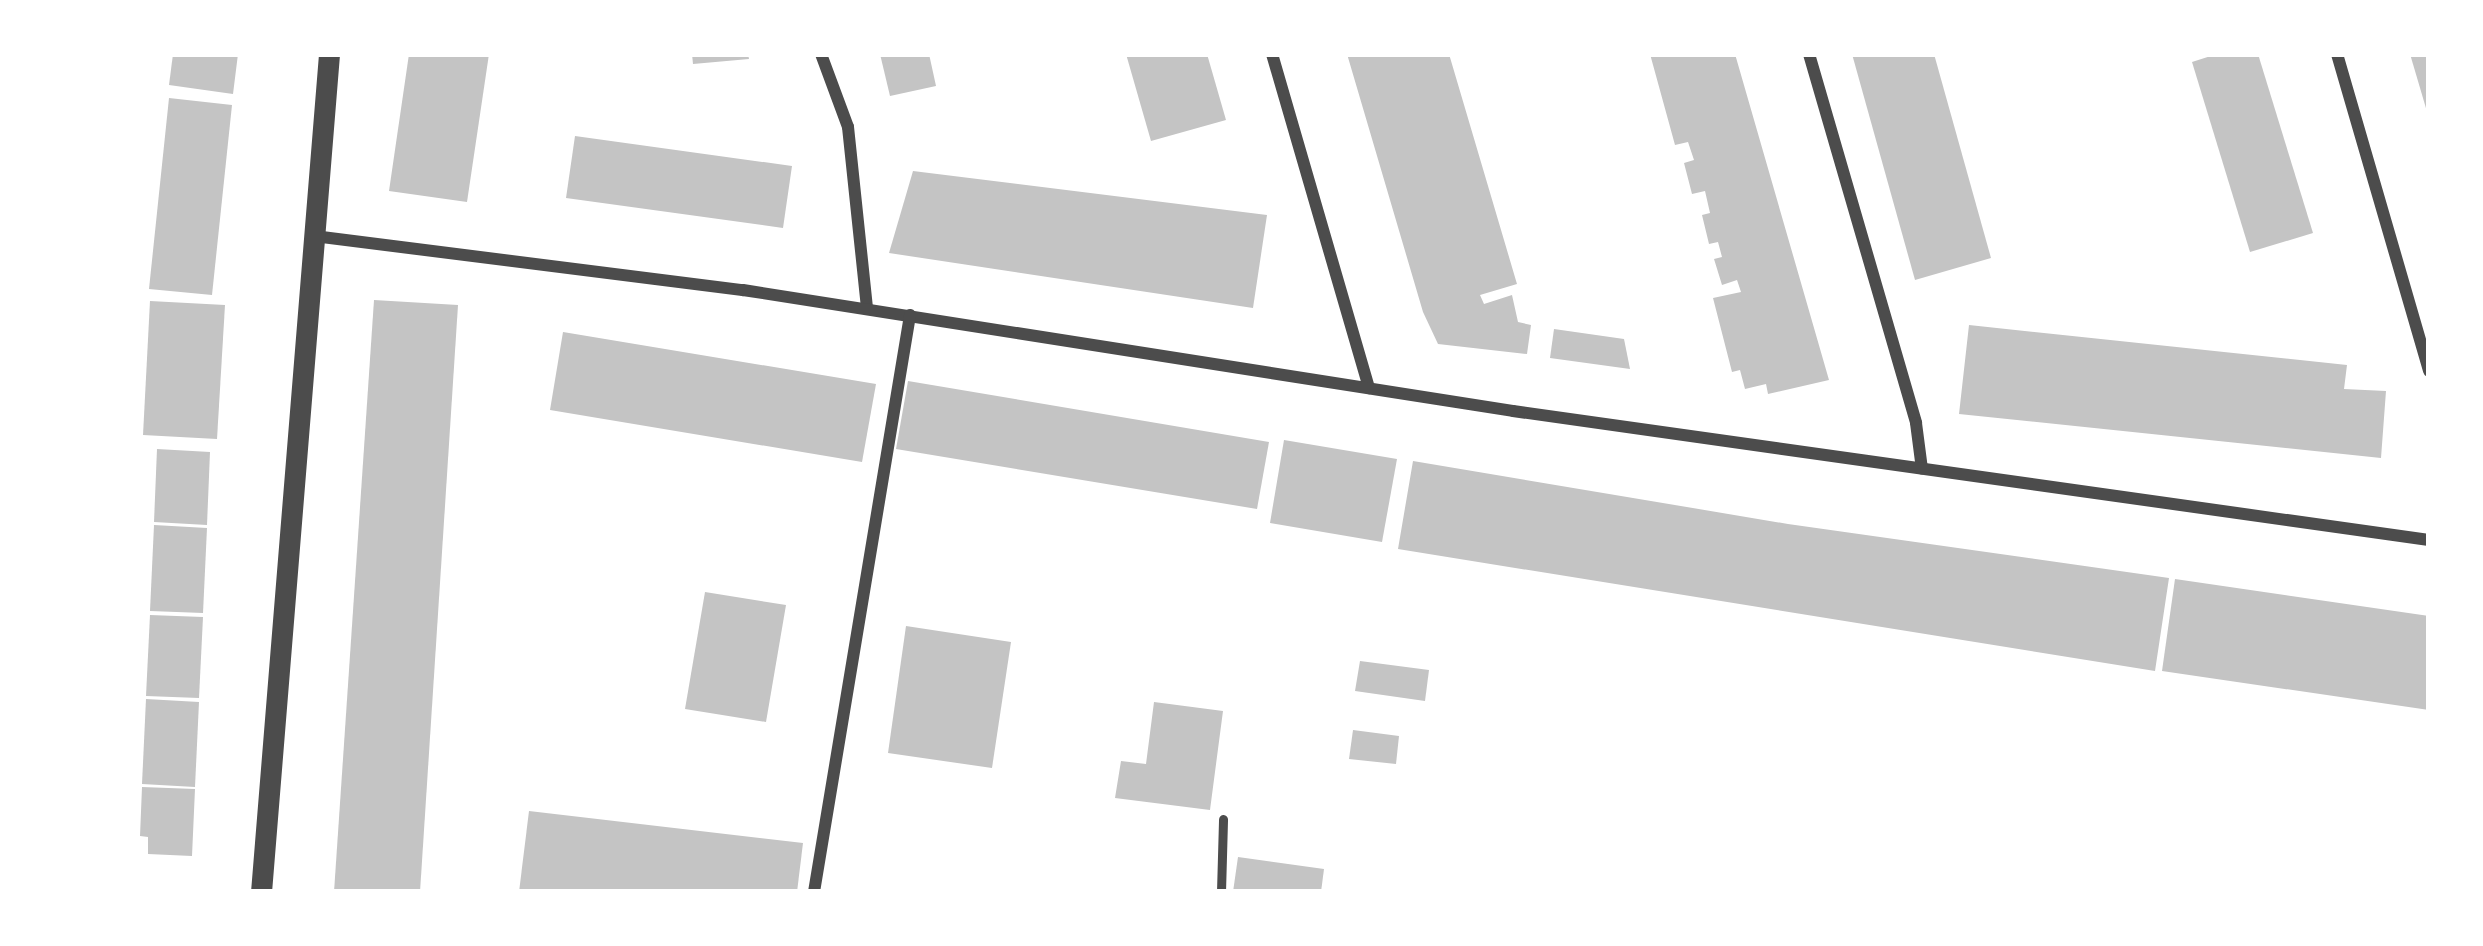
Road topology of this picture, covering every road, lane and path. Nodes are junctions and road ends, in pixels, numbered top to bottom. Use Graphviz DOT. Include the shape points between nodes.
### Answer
graph roads {
  1 [pos="329,54"];
  2 [pos="820,54"];
  3 [pos="1272,54"];
  4 [pos="1809,54"];
  5 [pos="2337,54"];
  6 [pos="314,236"];
  7 [pos="867,308"];
  8 [pos="910,315"];
  9 [pos="2429,371"];
  10 [pos="1369,388"];
  11 [pos="1922,469"];
  12 [pos="2429,540"];
  13 [pos="1223,819"];
  14 [pos="261,892"];
  15 [pos="814,892"];
  16 [pos="1221,892"];
  1 -- 6 [label="street"];
  2 -- 7 [label="street" via="848,127"];
  3 -- 10 [label="street"];
  4 -- 11 [label="street" via="1916,423"];
  5 -- 9 [label="street"];
  6 -- 7 [label="street"];
  6 -- 14 [label="street"];
  7 -- 8 [label="street"];
  8 -- 10 [label="street"];
  8 -- 15 [label="street"];
  10 -- 11 [label="street"];
  11 -- 12 [label="street"];
  13 -- 16 [label="lane"];
}
